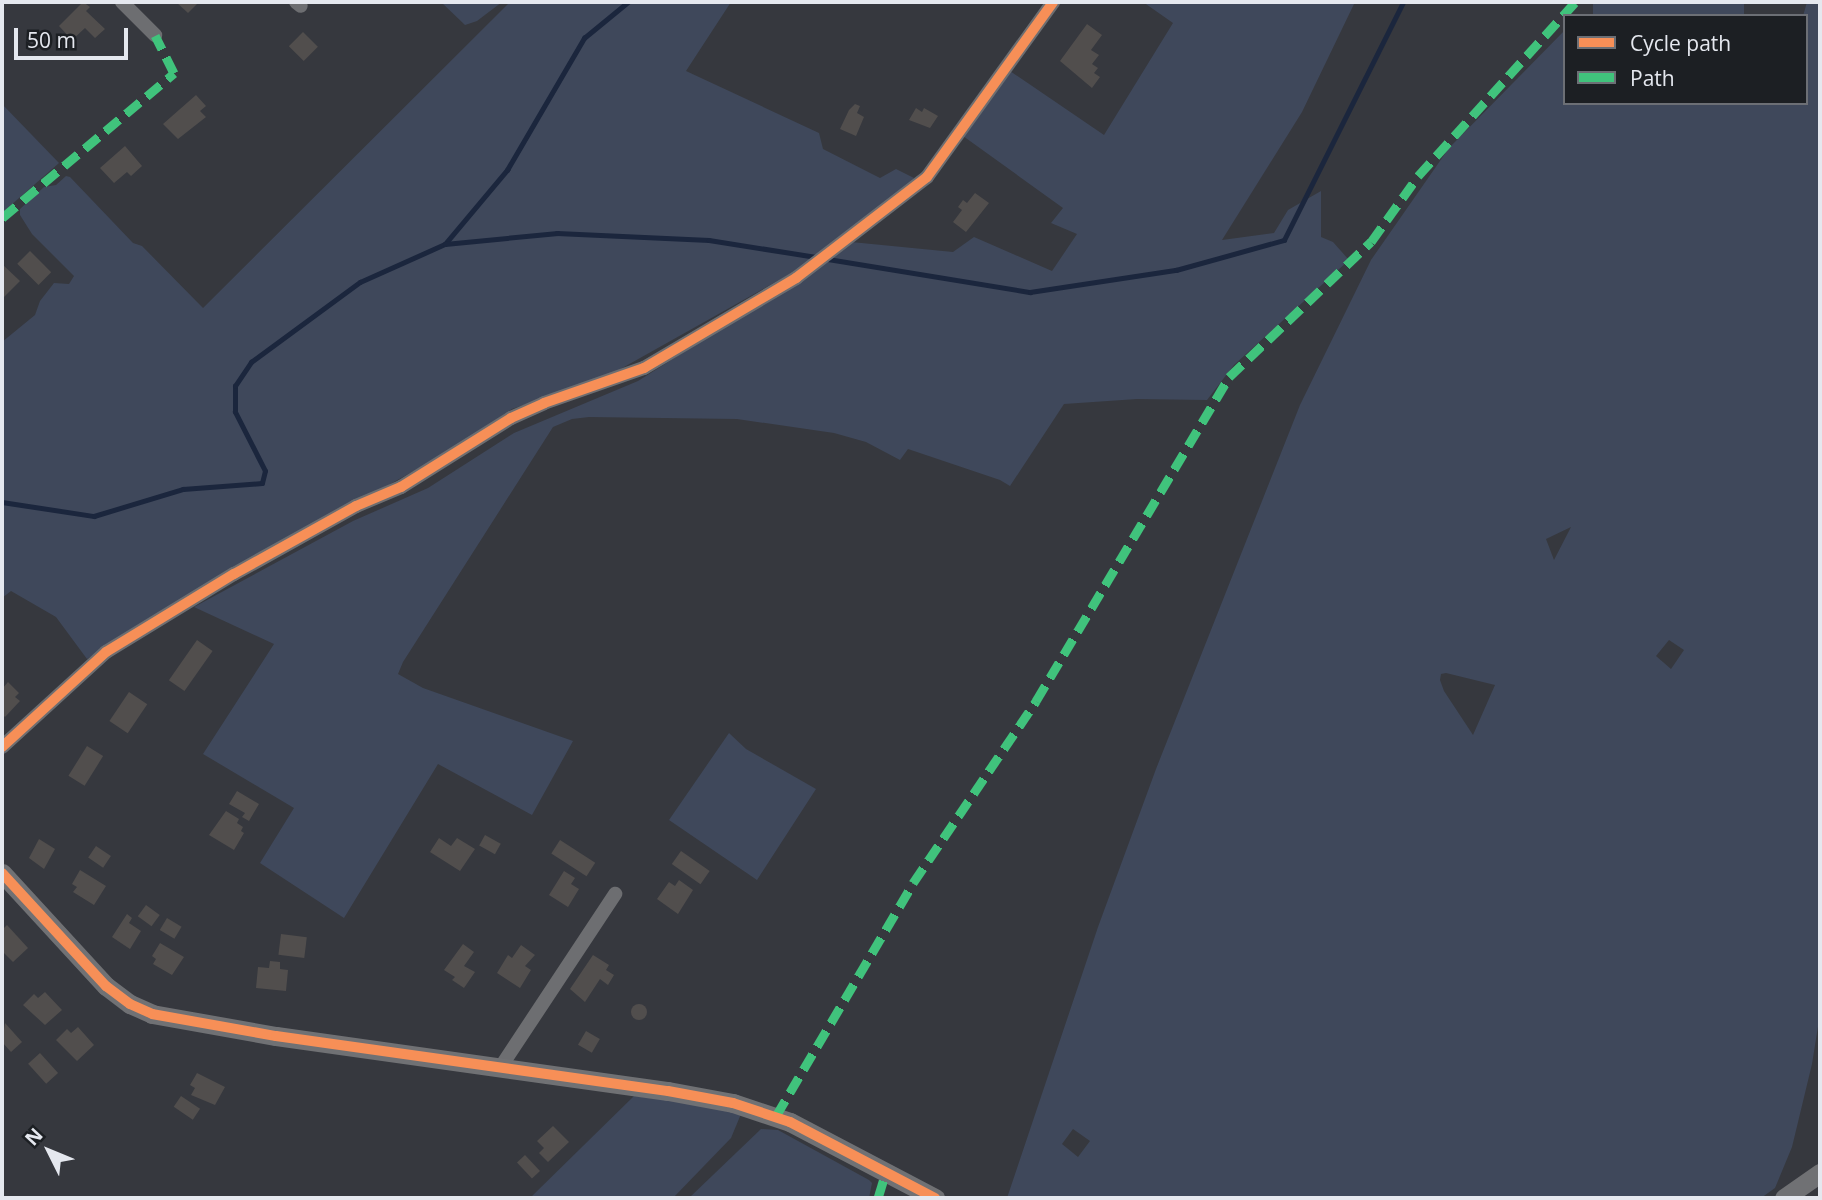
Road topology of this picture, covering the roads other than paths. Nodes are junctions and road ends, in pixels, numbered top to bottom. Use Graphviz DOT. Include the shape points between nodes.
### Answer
graph roads {
  1 [pos="122,2"];
  2 [pos="1053,2"];
  3 [pos="155,35"];
  4 [pos="2,747"];
  5 [pos="2,873"];
  6 [pos="615,894"];
  7 [pos="500,1068"];
  8 [pos="1820,1174"];
  9 [pos="935,1198"];
  10 [pos="1784,1198"];
  1 -- 3 [label="street"];
  2 -- 4 [label="street" via="928,177 796,278 644,368 511,418 401,487 356,506 234,574 106,652"];
  5 -- 7 [label="street" via="106,986 152,1014"];
  6 -- 7 [label="street"];
  7 -- 9 [label="street" via="704,1097 754,1109 829,1141"];
  8 -- 10 [label="street"];
}
